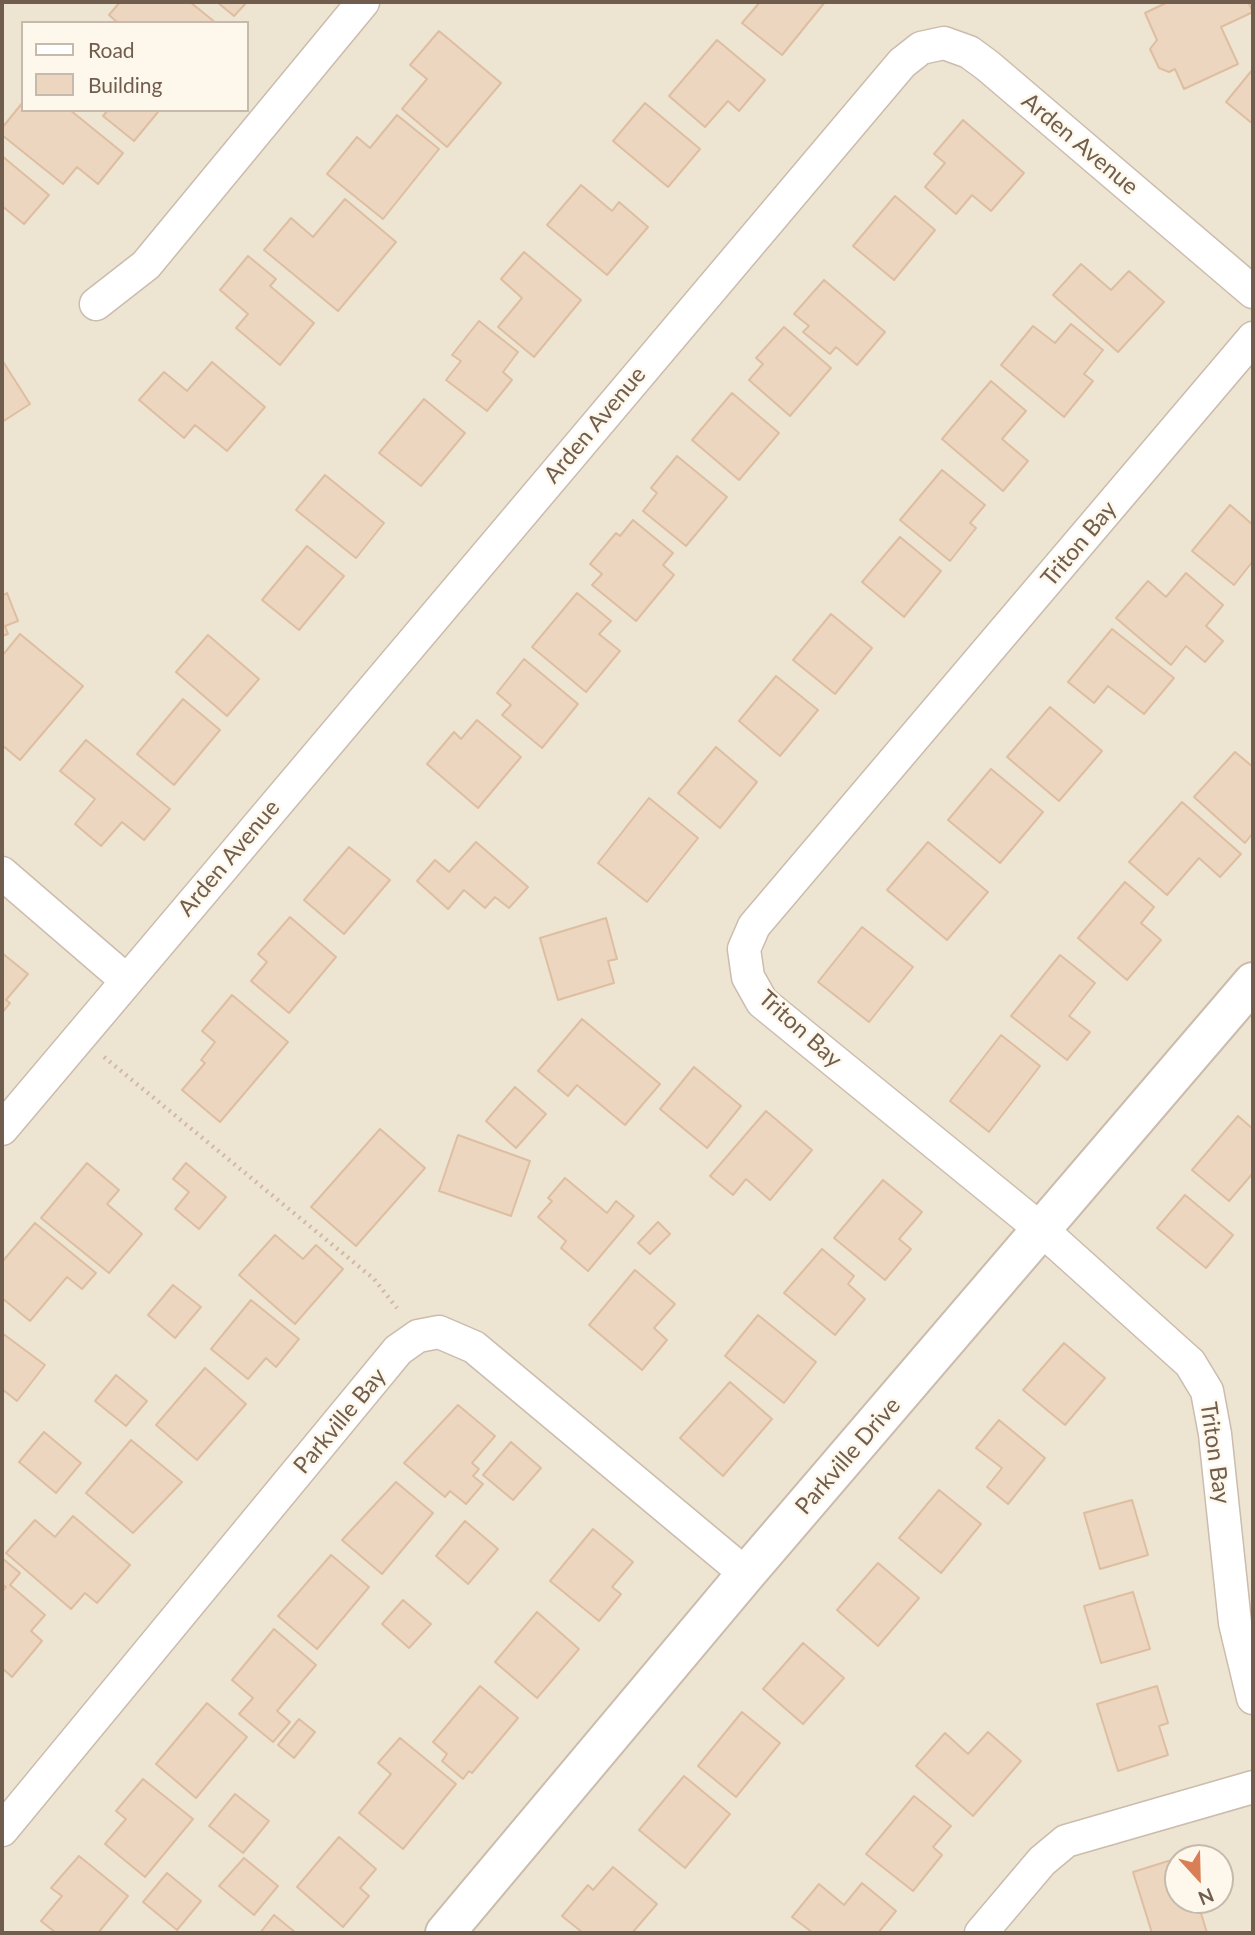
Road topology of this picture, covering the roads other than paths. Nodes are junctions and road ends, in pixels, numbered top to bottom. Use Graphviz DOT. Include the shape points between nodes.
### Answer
graph roads {
  1 [pos="363,2"];
  2 [pos="1253,292"];
  3 [pos="96,304"];
  4 [pos="1253,338"];
  5 [pos="2,873"];
  6 [pos="126,980"];
  7 [pos="1253,982"];
  8 [pos="2,1129"];
  9 [pos="1043,1231"];
  10 [pos="747,1574"];
  11 [pos="1253,1698"];
  12 [pos="1253,1787"];
  13 [pos="2,1830"];
  14 [pos="445,1933"];
  15 [pos="981,1933"];
  1 -- 3 [label="street" via="146,265"];
  2 -- 6 [label="street, Arden Avenue" via="969,52 944,43 921,48 902,63"];
  4 -- 9 [label="street, Triton Bay" via="754,926 744,950 748,977 762,1002"];
  5 -- 6 [label="street"];
  6 -- 8 [label="street, Arden Avenue"];
  7 -- 9 [label="street, Parkville Drive"];
  9 -- 10 [label="street, Parkville Drive"];
  9 -- 11 [label="street, Triton Bay" via="1190,1363 1207,1391 1235,1623"];
  10 -- 13 [label="street, Parkville Bay" via="474,1347 439,1332 418,1336 398,1350"];
  10 -- 14 [label="street, Parkville Drive"];
  12 -- 15 [label="street" via="1066,1841 1042,1861"];
}
